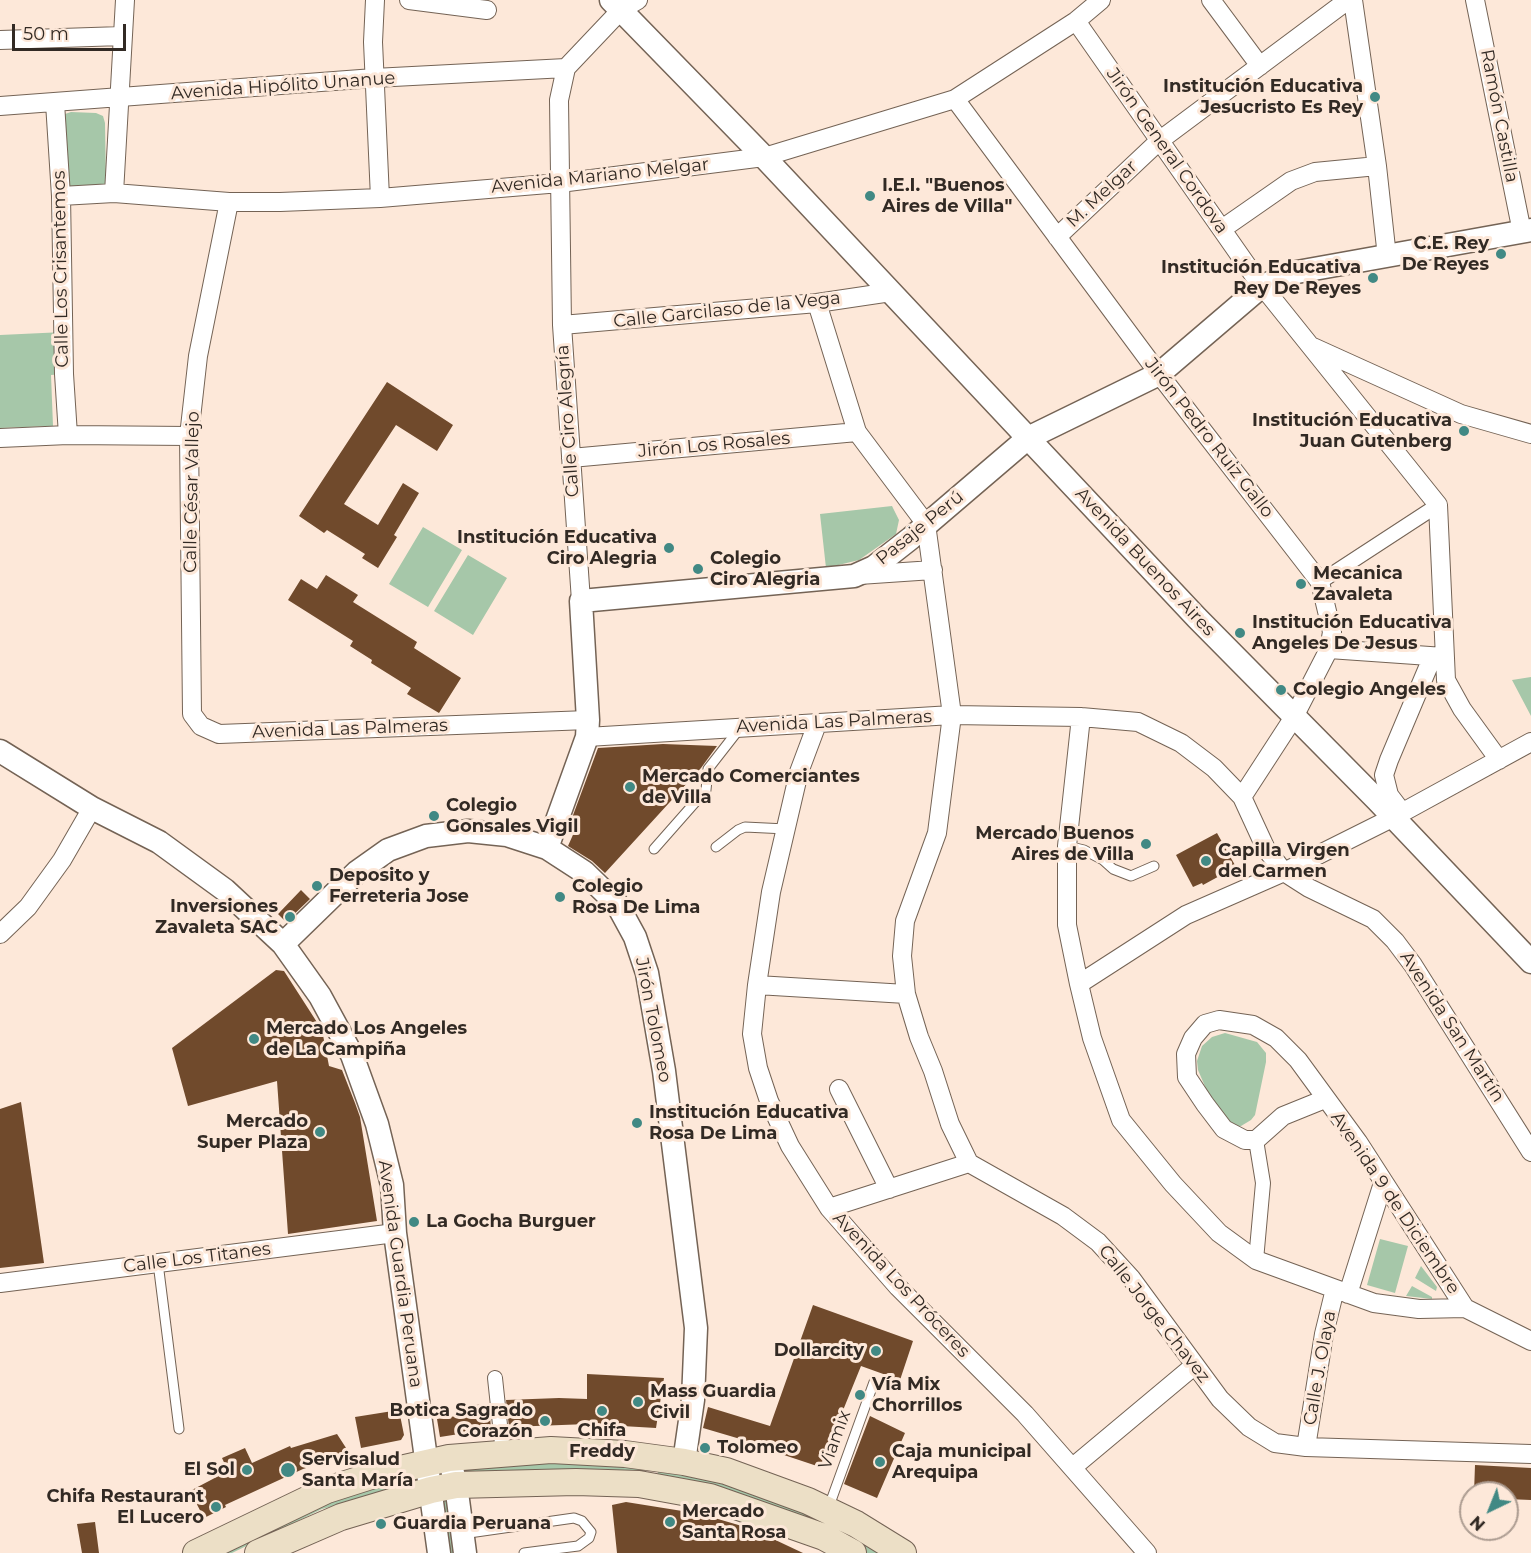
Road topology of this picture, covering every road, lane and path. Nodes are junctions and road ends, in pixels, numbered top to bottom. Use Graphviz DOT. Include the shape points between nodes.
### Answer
graph roads {
  1 [pos="125,0"];
  2 [pos="375,0"];
  3 [pos="409,0"];
  4 [pos="1101,0"];
  5 [pos="1211,0"];
  6 [pos="1348,0"];
  7 [pos="1353,0"];
  8 [pos="1476,0"];
  9 [pos="623,3"];
  10 [pos="487,10"];
  11 [pos="1076,21"];
  12 [pos="122,36"];
  13 [pos="0,40"];
  14 [pos="1260,66"];
  15 [pos="566,68"];
  16 [pos="374,78"];
  17 [pos="119,98"];
  18 [pos="956,99"];
  19 [pos="55,103"];
  20 [pos="0,106"];
  21 [pos="1159,141"];
  22 [pos="764,157"];
  23 [pos="1377,166"];
  24 [pos="560,183"];
  25 [pos="114,193"];
  26 [pos="61,196"];
  27 [pos="380,198"];
  28 [pos="229,202"];
  29 [pos="1222,229"];
  30 [pos="1526,231"];
  31 [pos="1057,237"];
  32 [pos="1387,257"];
  33 [pos="1262,286"];
  34 [pos="891,292"];
  35 [pos="817,303"];
  36 [pos="562,326"];
  37 [pos="1309,346"];
  38 [pos="1159,374"];
  39 [pos="857,432"];
  40 [pos="1531,434"];
  41 [pos="68,435"];
  42 [pos="189,436"];
  43 [pos="0,438"];
  44 [pos="1028,438"];
  45 [pos="571,458"];
  46 [pos="1438,505"];
  47 [pos="926,524"];
  48 [pos="933,570"];
  49 [pos="854,576"];
  50 [pos="1320,582"];
  51 [pos="581,601"];
  52 [pos="1329,649"];
  53 [pos="1439,657"];
  54 [pos="952,715"];
  55 [pos="1081,717"];
  56 [pos="1294,717"];
  57 [pos="817,724"];
  58 [pos="588,728"];
  59 [pos="740,728"];
  60 [pos="219,734"];
  61 [pos="1531,742"];
  62 [pos="0,751"];
  63 [pos="1498,760"];
  64 [pos="1242,797"];
  65 [pos="92,808"];
  66 [pos="1398,815"];
  67 [pos="786,830"];
  68 [pos="1067,846"];
  69 [pos="716,847"];
  70 [pos="547,848"];
  71 [pos="654,849"];
  72 [pos="1154,866"];
  73 [pos="1284,872"];
  74 [pos="0,934"];
  75 [pos="283,944"];
  76 [pos="1531,962"];
  77 [pos="1079,984"];
  78 [pos="757,985"];
  79 [pos="906,994"];
  80 [pos="839,1089"];
  81 [pos="1325,1099"];
  82 [pos="1526,1129"];
  83 [pos="1256,1140"];
  84 [pos="1531,1152"];
  85 [pos="969,1163"];
  86 [pos="1383,1183"];
  87 [pos="889,1189"];
  88 [pos="829,1208"];
  89 [pos="395,1233"];
  90 [pos="1256,1260"];
  91 [pos="158,1263"];
  92 [pos="0,1283"];
  93 [pos="1342,1291"];
  94 [pos="1465,1308"];
  95 [pos="1531,1341"];
  96 [pos="1195,1365"];
  97 [pos="495,1378"];
  98 [pos="874,1382"];
  99 [pos="179,1429"];
  100 [pos="1306,1448"];
  101 [pos="503,1453"];
  102 [pos="1531,1454"];
  103 [pos="438,1461"];
  104 [pos="684,1462"];
  105 [pos="1073,1467"];
  106 [pos="456,1485"];
  107 [pos="431,1490"];
  108 [pos="828,1510"];
  109 [pos="464,1543"];
  110 [pos="196,1553"];
  111 [pos="258,1553"];
  112 [pos="439,1553"];
  113 [pos="524,1553"];
  114 [pos="853,1553"];
  115 [pos="903,1553"];
  116 [pos="1147,1553"];
  1 -- 12 [label="street"];
  2 -- 16 [label="street"];
  3 -- 10 [label="street"];
  4 -- 11 [label="street, Avenida Mariano Melgar"];
  5 -- 14 [label="street"];
  6 -- 14 [label="street, M. Melgar"];
  7 -- 23 [label="street"];
  8 -- 30 [label="street, Ramón Castilla"];
  9 -- 15 [label="street"];
  9 -- 22 [label="street, Avenida Buenos Aires"];
  11 -- 18 [label="street, Avenida Mariano Melgar"];
  11 -- 21 [label="street, Jirón General Cordova"];
  12 -- 13 [label="street"];
  12 -- 17 [label="street"];
  14 -- 21 [label="street, M. Melgar"];
  15 -- 16 [label="street, Avenida Hipólito Unanue"];
  15 -- 24 [label="street, Calle Ciro Alegría" via="559,100"];
  16 -- 17 [label="street, Avenida Hipólito Unanue"];
  16 -- 27 [label="street"];
  17 -- 19 [label="street, Avenida Hipólito Unanue"];
  17 -- 25 [label="street"];
  18 -- 22 [label="street, Avenida Mariano Melgar"];
  18 -- 31 [label="street, Jirón Pedro Ruiz Gallo"];
  19 -- 20 [label="street, Avenida Hipólito Unanue"];
  19 -- 26 [label="street, Calle Los Crisantemos"];
  21 -- 29 [label="street, Jirón General Cordova"];
  21 -- 31 [label="street, M. Melgar"];
  22 -- 24 [label="street, Avenida Mariano Melgar"];
  22 -- 34 [label="street, Avenida Buenos Aires"];
  23 -- 29 [label="street" via="1315,172 1291,181"];
  23 -- 32 [label="street"];
  24 -- 27 [label="street, Avenida Mariano Melgar"];
  24 -- 36 [label="street, Calle Ciro Alegría"];
  25 -- 26 [label="street, Avenida Mariano Melgar"];
  25 -- 28 [label="street, Avenida Mariano Melgar"];
  26 -- 41 [label="street, Calle Los Crisantemos"];
  27 -- 28 [label="street, Avenida Mariano Melgar"];
  28 -- 42 [label="street, Calle César Vallejo" via="198,357"];
  29 -- 33 [label="street, Jirón General Cordova"];
  30 -- 32 [label="street, Pasaje Perú"];
  31 -- 38 [label="street, Jirón Pedro Ruiz Gallo"];
  32 -- 33 [label="street, Pasaje Perú" via="1297,272"];
  33 -- 37 [label="street, Jirón General Cordova"];
  33 -- 38 [label="street, Pasaje Perú"];
  34 -- 35 [label="street, Calle Garcilaso de la Vega"];
  34 -- 44 [label="street, Avenida Buenos Aires"];
  35 -- 36 [label="street, Calle Garcilaso de la Vega"];
  35 -- 39 [label="street"];
  36 -- 45 [label="street, Calle Ciro Alegría"];
  37 -- 40 [label="street" via="1461,414"];
  37 -- 46 [label="street, Jirón General Cordova"];
  38 -- 44 [label="street, Pasaje Perú"];
  38 -- 50 [label="street, Jirón Pedro Ruiz Gallo"];
  39 -- 45 [label="street, Jirón Los Rosales"];
  39 -- 47 [label="street"];
  41 -- 42 [label="street"];
  41 -- 43 [label="street"];
  42 -- 60 [label="street, Calle César Vallejo" via="192,714 201,726"];
  44 -- 47 [label="street, Pasaje Perú"];
  44 -- 56 [label="street, Avenida Buenos Aires"];
  45 -- 51 [label="street, Calle Ciro Alegría"];
  46 -- 50 [label="street"];
  46 -- 53 [label="street"];
  47 -- 48 [label="street"];
  47 -- 49 [label="street, Pasaje Perú" via="874,567"];
  48 -- 49 [label="street"];
  48 -- 54 [label="street"];
  49 -- 51 [label="street, Pasaje Perú"];
  50 -- 52 [label="street, Jirón Pedro Ruiz Gallo" via="1332,632"];
  51 -- 58 [label="street, Calle Ciro Alegría"];
  52 -- 53 [label="street"];
  52 -- 56 [label="street, Jirón Pedro Ruiz Gallo"];
  53 -- 63 [label="street" via="1462,709"];
  53 -- 66 [label="street" via="1384,775"];
  54 -- 55 [label="street, Avenida Las Palmeras"];
  54 -- 57 [label="street, Avenida Las Palmeras"];
  54 -- 79 [label="street" via="937,833 905,921 902,956"];
  55 -- 64 [label="street, Avenida San Martín" via="1138,722 1181,743 1214,768"];
  55 -- 68 [label="street"];
  56 -- 64 [label="street, Jirón Pedro Ruiz Gallo"];
  56 -- 66 [label="street, Avenida Buenos Aires"];
  57 -- 59 [label="street, Avenida Las Palmeras"];
  57 -- 67 [label="street, Avenida Los Próceres" via="799,772"];
  58 -- 59 [label="street, Avenida Las Palmeras"];
  58 -- 60 [label="street, Avenida Las Palmeras"];
  58 -- 70 [label="street, Calle Ciro Alegría"];
  59 -- 71 [label="lane" via="708,769 706,790"];
  61 -- 63 [label="street"];
  62 -- 65 [label="street, Avenida Guardia Peruana"];
  63 -- 66 [label="street"];
  64 -- 73 [label="street, Avenida San Martín" via="1266,849"];
  65 -- 74 [label="street" via="62,860 28,907"];
  65 -- 75 [label="street, Avenida Guardia Peruana" via="159,842 225,890"];
  66 -- 73 [label="street"];
  66 -- 76 [label="street, Avenida Buenos Aires"];
  67 -- 69 [label="lane" via="746,827"];
  67 -- 78 [label="street, Avenida Los Próceres" via="771,892"];
  68 -- 72 [label="lane" via="1084,850 1131,876"];
  68 -- 77 [label="street" via="1067,925"];
  70 -- 75 [label="street, Jirón Tolomeo" via="507,835 468,831 426,836 398,846 357,872"];
  70 -- 104 [label="street, Jirón Tolomeo" via="584,872 617,904 635,937 647,973 664,1071 696,1328 693,1400"];
  73 -- 77 [label="street" via="1186,915"];
  73 -- 82 [label="street, Avenida San Martín" via="1373,919 1395,941"];
  75 -- 89 [label="street, Avenida Guardia Peruana" via="320,996 352,1055 377,1124 392,1185"];
  77 -- 90 [label="street" via="1092,1038 1121,1120 1173,1184 1220,1233"];
  78 -- 79 [label="street"];
  78 -- 88 [label="street, Avenida Los Próceres" via="752,1034 765,1090 790,1146"];
  79 -- 85 [label="street" via="950,1124"];
  80 -- 87 [label="street"];
  81 -- 83 [label="street, Avenida 9 de Diciembre" via="1283,1116"];
  81 -- 83 [label="street, Avenida 9 de Diciembre" via="1298,1060 1276,1038 1253,1025 1219,1020 1205,1024 1186,1054 1187,1077 1224,1129 1245,1140"];
  81 -- 86 [label="street, Avenida 9 de Diciembre"];
  82 -- 84 [label="street, Avenida San Martín"];
  83 -- 90 [label="street" via="1263,1183"];
  85 -- 87 [label="street"];
  85 -- 96 [label="street, Calle Jorge Chavez" via="1063,1216 1098,1242 1131,1278"];
  86 -- 93 [label="street, Calle J. Olaya"];
  86 -- 94 [label="street, Avenida 9 de Diciembre"];
  87 -- 88 [label="street"];
  88 -- 105 [label="street, Avenida Los Próceres" via="898,1287"];
  89 -- 91 [label="street, Calle Los Titanes"];
  89 -- 103 [label="street, Avenida Guardia Peruana" via="421,1434"];
  90 -- 93 [label="street"];
  91 -- 92 [label="street, Calle Los Titanes"];
  91 -- 99 [label="lane"];
  93 -- 94 [label="street" via="1397,1308"];
  93 -- 100 [label="street, Calle J. Olaya" via="1324,1334"];
  94 -- 95 [label="street"];
  96 -- 100 [label="street, Calle Jorge Chavez" via="1220,1399 1249,1427 1275,1443"];
  96 -- 105 [label="street"];
  97 -- 101 [label="street"];
  98 -- 108 [label="lane, Viamix"];
  100 -- 102 [label="street, Calle Jorge Chavez"];
  101 -- 103 [label="main road"];
  101 -- 104 [label="main road" via="551,1450"];
  103 -- 106 [label="street"];
  103 -- 107 [label="street"];
  103 -- 110 [label="main road" via="327,1490"];
  104 -- 108 [label="main road" via="726,1471"];
  105 -- 116 [label="street, Avenida Los Próceres"];
  106 -- 107 [label="main road"];
  106 -- 109 [label="street"];
  106 -- 114 [label="main road" via="639,1484 710,1497 816,1534"];
  107 -- 111 [label="main road" via="341,1517"];
  107 -- 112 [label="street"];
  108 -- 115 [label="main road"];
  109 -- 113 [label="lane" via="574,1518 591,1532 578,1546"];
}
